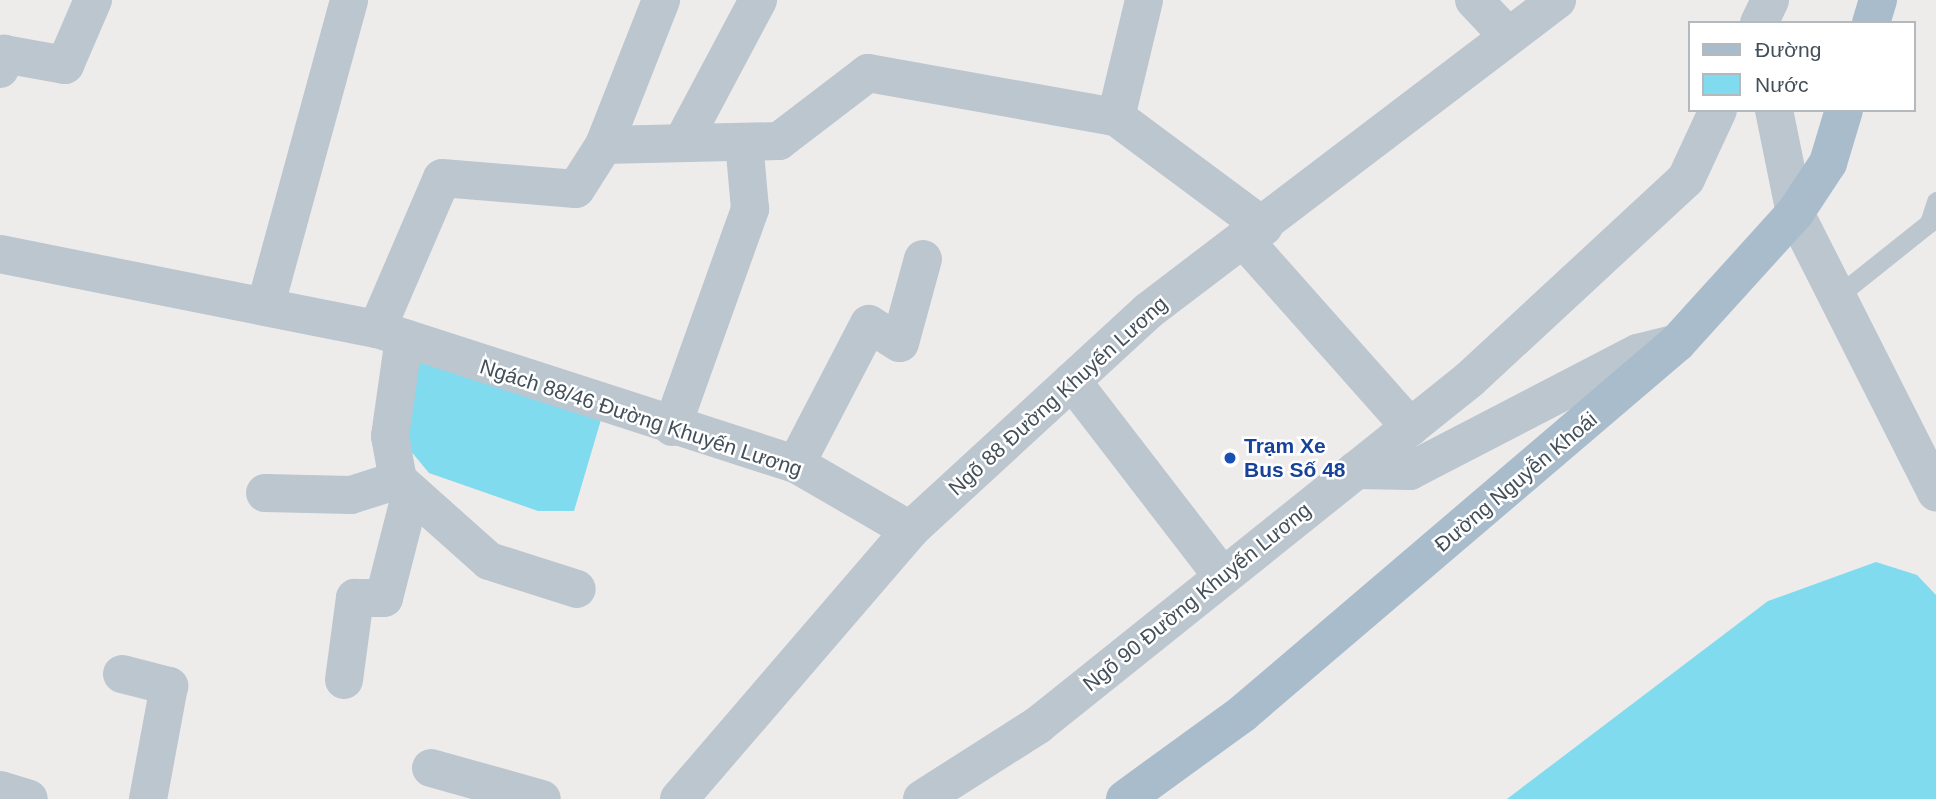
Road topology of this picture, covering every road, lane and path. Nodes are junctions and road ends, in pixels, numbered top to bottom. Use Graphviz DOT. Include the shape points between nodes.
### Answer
graph roads {
  1 [pos="93,0"];
  2 [pos="349,0"];
  3 [pos="661,0"];
  4 [pos="758,0"];
  5 [pos="1144,0"];
  6 [pos="1474,0"];
  7 [pos="1557,0"];
  8 [pos="1771,0"];
  9 [pos="1878,0"];
  10 [pos="1760,21"];
  11 [pos="1771,21"];
  12 [pos="1872,21"];
  13 [pos="1506,34"];
  14 [pos="1,59"];
  15 [pos="1717,112"];
  16 [pos="1774,112"];
  17 [pos="1843,112"];
  18 [pos="1116,117"];
  19 [pos="744,142"];
  20 [pos="682,143"];
  21 [pos="604,145"];
  22 [pos="1936,201"];
  23 [pos="1796,213"];
  24 [pos="1254,234"];
  25 [pos="0,254"];
  26 [pos="923,259"];
  27 [pos="1840,295"];
  28 [pos="266,304"];
  29 [pos="390,333"];
  30 [pos="1677,343"];
  31 [pos="1072,381"];
  32 [pos="672,427"];
  33 [pos="1410,427"];
  34 [pos="796,464"];
  35 [pos="1356,470"];
  36 [pos="405,486"];
  37 [pos="1936,492"];
  38 [pos="265,493"];
  39 [pos="910,530"];
  40 [pos="1223,577"];
  41 [pos="577,589"];
  42 [pos="122,674"];
  43 [pos="344,680"];
  44 [pos="431,768"];
  45 [pos="0,790"];
  46 [pos="29,799"];
  47 [pos="148,799"];
  48 [pos="542,799"];
  49 [pos="679,799"];
  50 [pos="922,799"];
  51 [pos="1125,799"];
  1 -- 14 [label="street" via="65,65"];
  2 -- 28 [label="street"];
  3 -- 21 [label="street"];
  4 -- 20 [label="street"];
  5 -- 18 [label="street"];
  6 -- 13 [label="street"];
  7 -- 13 [label="street, Ngõ 88 Đường Khuyến Lương"];
  8 -- 10 [label="street"];
  8 -- 11 [label="street"];
  9 -- 12 [label="main road"];
  13 -- 24 [label="street, Ngõ 88 Đường Khuyến Lương"];
  15 -- 33 [label="street, Ngõ 90 Đường Khuyến Lương" via="1686,179"];
  16 -- 23 [label="street"];
  17 -- 23 [label="main road, Đường Nguyễn Khoái" via="1828,163"];
  18 -- 19 [label="street" via="868,73 779,141"];
  18 -- 24 [label="street"];
  19 -- 20 [label="street"];
  19 -- 32 [label="street" via="750,209"];
  20 -- 21 [label="street"];
  21 -- 29 [label="street" via="576,189 442,178"];
  22 -- 27 [label="lane" via="1928,223"];
  23 -- 27 [label="street"];
  23 -- 30 [label="main road, Đường Nguyễn Khoái"];
  24 -- 31 [label="street, Ngõ 88 Đường Khuyến Lương" via="1148,311"];
  24 -- 33 [label="street"];
  25 -- 28 [label="street, Ngách 88/46 Đường Khuyến Lương"];
  26 -- 34 [label="street" via="900,343 869,324"];
  27 -- 37 [label="street"];
  28 -- 29 [label="street, Ngách 88/46 Đường Khuyến Lương"];
  29 -- 32 [label="street, Ngách 88/46 Đường Khuyến Lương"];
  29 -- 36 [label="street" via="390,436"];
  30 -- 35 [label="street" via="1638,354 1410,471"];
  30 -- 51 [label="main road, Đường Nguyễn Khoái" via="1242,714"];
  31 -- 39 [label="street, Ngõ 88 Đường Khuyến Lương"];
  31 -- 40 [label="street"];
  32 -- 34 [label="street, Ngách 88/46 Đường Khuyến Lương"];
  33 -- 35 [label="street, Ngõ 90 Đường Khuyến Lương"];
  34 -- 39 [label="street, Ngách 88/46 Đường Khuyến Lương"];
  35 -- 40 [label="street, Ngõ 90 Đường Khuyến Lương"];
  36 -- 38 [label="street" via="351,495"];
  36 -- 41 [label="street" via="489,561"];
  36 -- 43 [label="street" via="384,598 355,598"];
  39 -- 49 [label="street, Ngõ 88 Đường Khuyến Lương"];
  40 -- 50 [label="street, Ngõ 90 Đường Khuyến Lương" via="1038,725"];
  42 -- 47 [label="street" via="169,685"];
  44 -- 48 [label="street"];
  45 -- 46 [label="street"];
}
